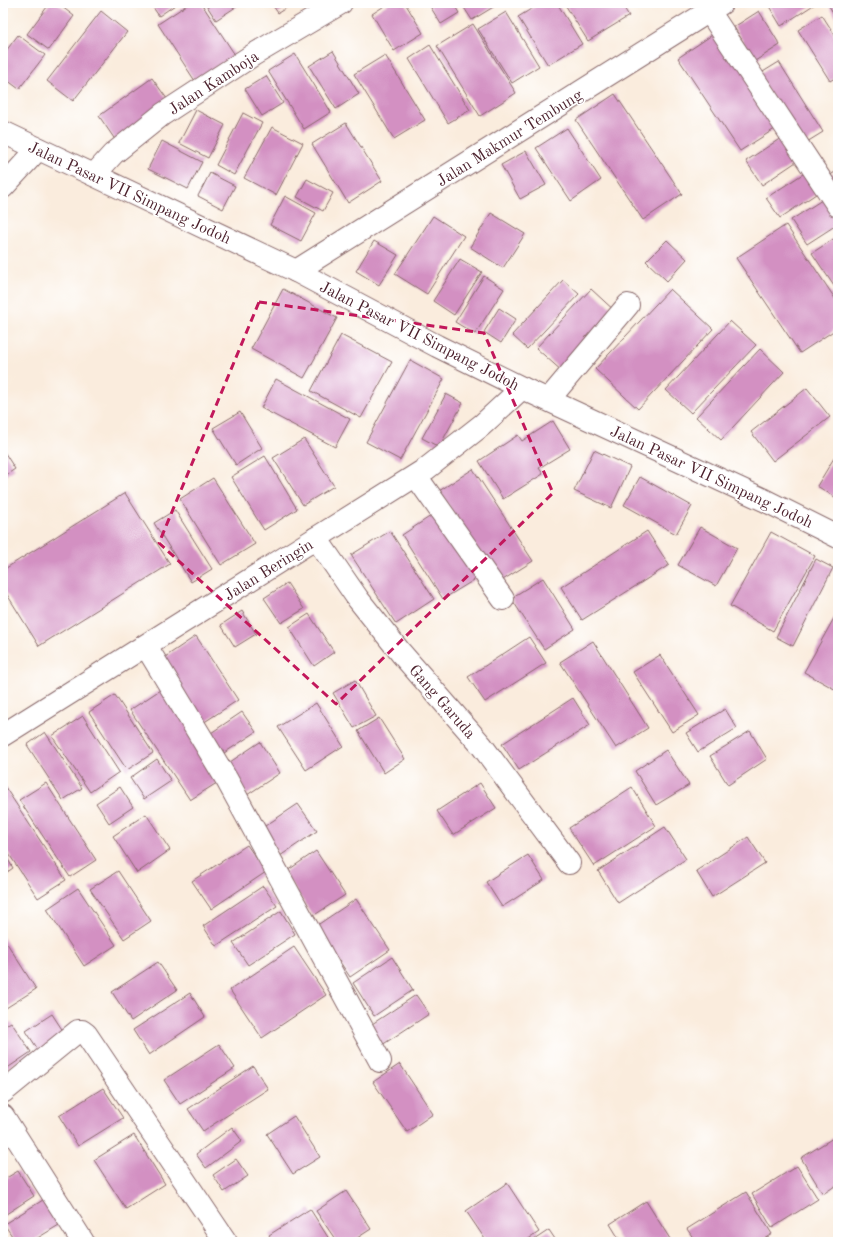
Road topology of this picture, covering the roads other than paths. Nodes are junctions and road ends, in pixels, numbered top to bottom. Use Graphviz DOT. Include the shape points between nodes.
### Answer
graph roads {
  1 [pos="341,3"];
  2 [pos="715,7"];
  3 [pos="3,132"];
  4 [pos="38,149"];
  5 [pos="94,175"];
  6 [pos="3,187"];
  7 [pos="838,206"];
  8 [pos="296,271"];
  9 [pos="628,305"];
  10 [pos="522,388"];
  11 [pos="548,399"];
  12 [pos="416,476"];
  13 [pos="838,536"];
  14 [pos="316,538"];
  15 [pos="503,599"];
  16 [pos="146,646"];
  17 [pos="3,735"];
  18 [pos="569,863"];
  19 [pos="380,1061"];
  20 [pos="3,1092"];
  21 [pos="3,1116"];
  22 [pos="83,1242"];
  23 [pos="226,1242"];
  1 -- 5 [label="street, Jalan Kamboja" via="253,55 164,114 113,154"];
  2 -- 7 [label="street"];
  2 -- 8 [label="street, Jalan Makmur Tembung"];
  3 -- 4 [label="street, Jalan Pasar VII Simpang Jodoh"];
  4 -- 5 [label="street, Jalan Pasar VII Simpang Jodoh"];
  4 -- 6 [label="street"];
  5 -- 8 [label="street, Jalan Pasar VII Simpang Jodoh"];
  8 -- 10 [label="street, Jalan Pasar VII Simpang Jodoh"];
  9 -- 11 [label="street"];
  10 -- 11 [label="street, Jalan Pasar VII Simpang Jodoh"];
  10 -- 12 [label="street, Jalan Beringin" via="482,425"];
  11 -- 13 [label="street, Jalan Pasar VII Simpang Jodoh"];
  12 -- 14 [label="street, Jalan Beringin"];
  12 -- 15 [label="street"];
  14 -- 16 [label="street, Jalan Beringin"];
  14 -- 18 [label="street, Gang Garuda" via="358,599 482,746"];
  16 -- 17 [label="street, Jalan Beringin"];
  16 -- 19 [label="street" via="227,780"];
  20 -- 23 [label="street" via="78,1031 82,1031"];
  21 -- 22 [label="street"];
}
